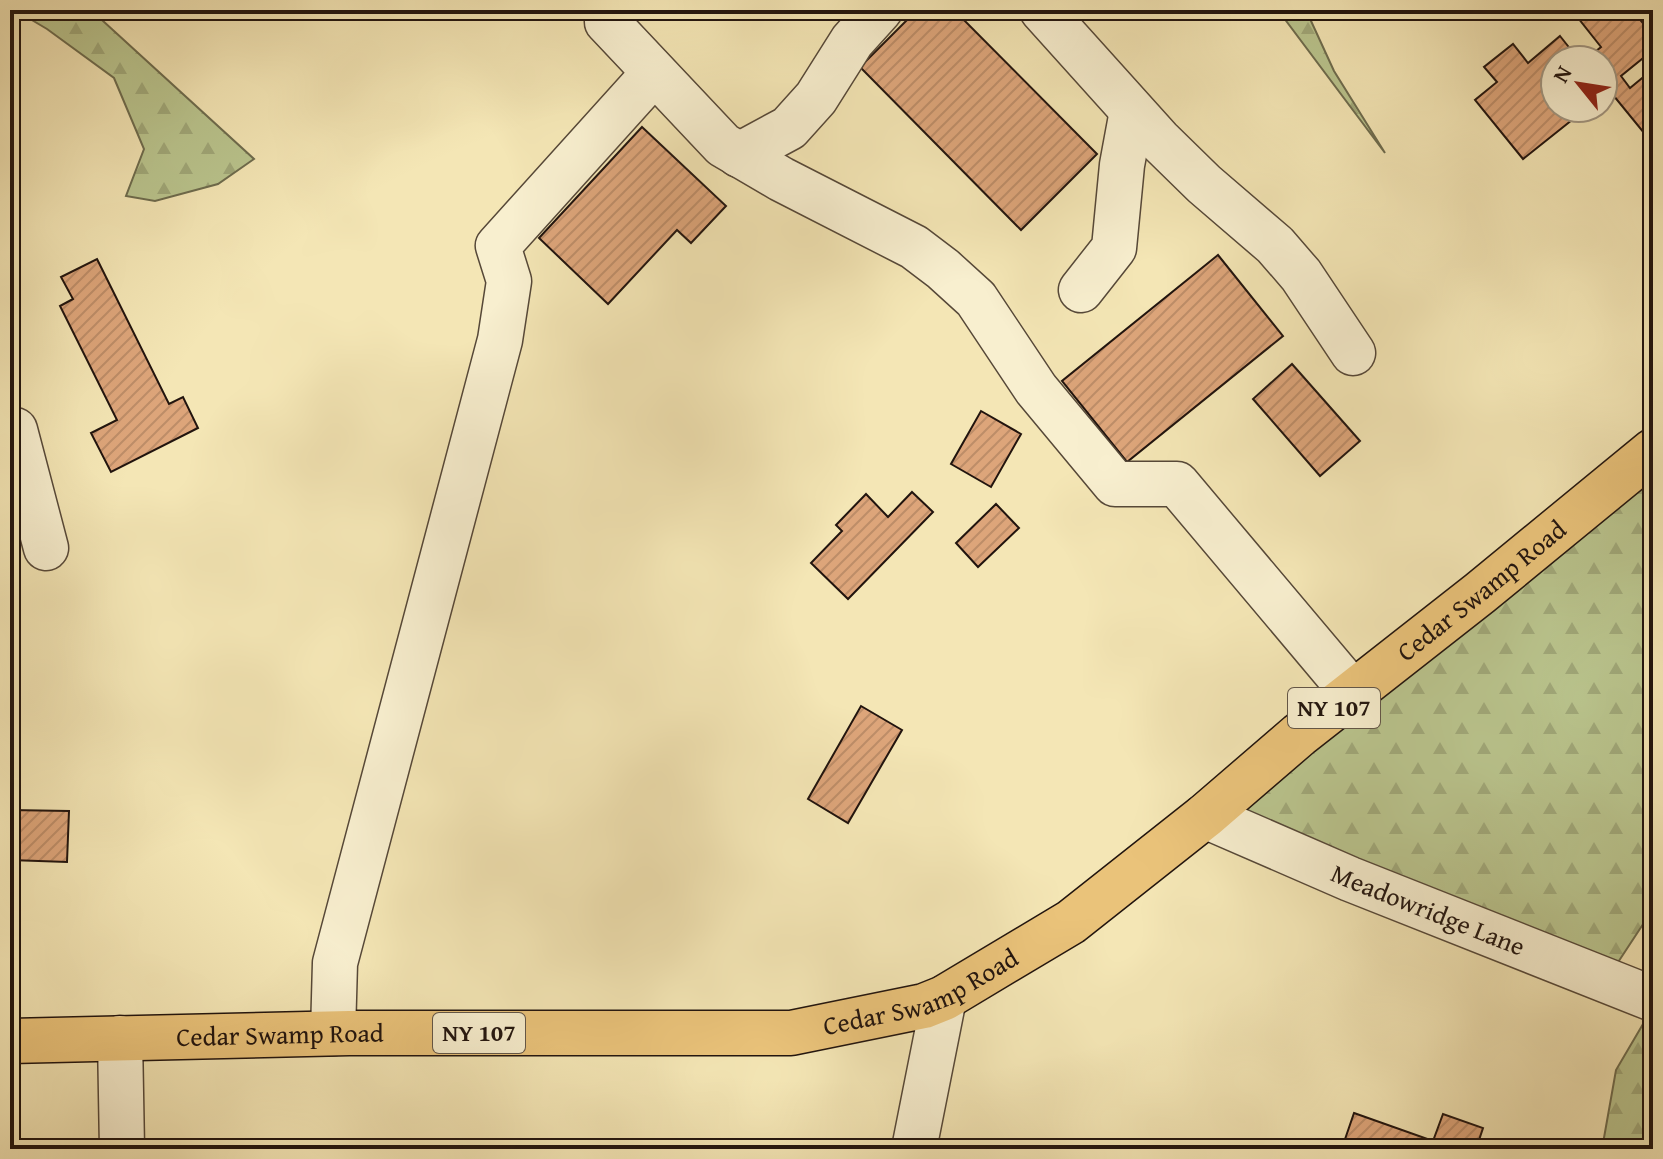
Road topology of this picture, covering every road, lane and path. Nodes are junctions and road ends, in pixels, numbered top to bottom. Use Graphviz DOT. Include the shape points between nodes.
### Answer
graph roads {
  1 [pos="607,10"];
  2 [pos="880,10"];
  3 [pos="1042,10"];
  4 [pos="654,73"];
  5 [pos="1132,111"];
  6 [pos="739,155"];
  7 [pos="1081,290"];
  8 [pos="1353,353"];
  9 [pos="15,430"];
  10 [pos="1653,451"];
  11 [pos="46,548"];
  12 [pos="1353,693"];
  13 [pos="1205,816"];
  14 [pos="944,998"];
  15 [pos="1653,999"];
  16 [pos="333,1033"];
  17 [pos="120,1038"];
  18 [pos="10,1041"];
  19 [pos="122,1149"];
  20 [pos="914,1149"];
  1 -- 4 [label="street" via="607,22"];
  2 -- 6 [label="street" via="789,128"];
  3 -- 5 [label="street"];
  4 -- 6 [label="street"];
  4 -- 16 [label="street" via="498,246 509,281 500,340 335,963"];
  5 -- 7 [label="street" via="1114,248"];
  5 -- 8 [label="street" via="1204,184 1275,245"];
  6 -- 12 [label="street" via="914,247 943,269 976,299 1036,389 1115,484 1177,484"];
  9 -- 11 [label="street"];
  10 -- 12 [label="main road, Cedar Swamp Road / NY 107"];
  12 -- 13 [label="main road, Cedar Swamp Road / NY 107"];
  13 -- 14 [label="main road, Cedar Swamp Road / NY 107" via="1071,922"];
  13 -- 15 [label="street, Meadowridge Lane"];
  14 -- 16 [label="main road, Cedar Swamp Road / NY 107" via="791,1033"];
  14 -- 20 [label="street"];
  16 -- 17 [label="main road, Cedar Swamp Road / NY 107"];
  17 -- 18 [label="main road, Cedar Swamp Road / NY 107"];
  17 -- 19 [label="street"];
}
